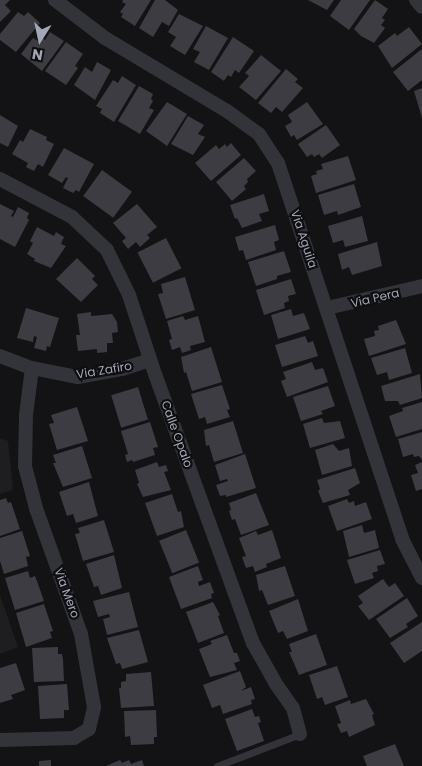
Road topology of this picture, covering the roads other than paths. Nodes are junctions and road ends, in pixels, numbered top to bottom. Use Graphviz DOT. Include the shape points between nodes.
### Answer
graph roads {
  1 [pos="55,0"];
  2 [pos="416,0"];
  3 [pos="422,7"];
  4 [pos="0,179"];
  5 [pos="422,286"];
  6 [pos="327,308"];
  7 [pos="0,356"];
  8 [pos="150,360"];
  9 [pos="32,368"];
  10 [pos="422,578"];
  11 [pos="300,734"];
  12 [pos="0,740"];
  13 [pos="217,766"];
  1 -- 6 [label="street, Via Aguila" via="105,38 258,134 278,163"];
  2 -- 3 [label="street"];
  4 -- 8 [label="street, Calle Opalo" via="72,217 107,250 129,295"];
  5 -- 6 [label="street, Via Pera"];
  6 -- 10 [label="street, Via Aguila" via="402,539"];
  7 -- 9 [label="street, Via Zafiro"];
  8 -- 9 [label="street, Via Zafiro" via="122,369 78,376"];
  8 -- 11 [label="street, Calle Opalo" via="253,643 293,708"];
  9 -- 12 [label="street, Via Mero" via="26,415 25,466 36,508 81,634 94,707 89,729 74,738"];
  11 -- 13 [label="lane"];
}
